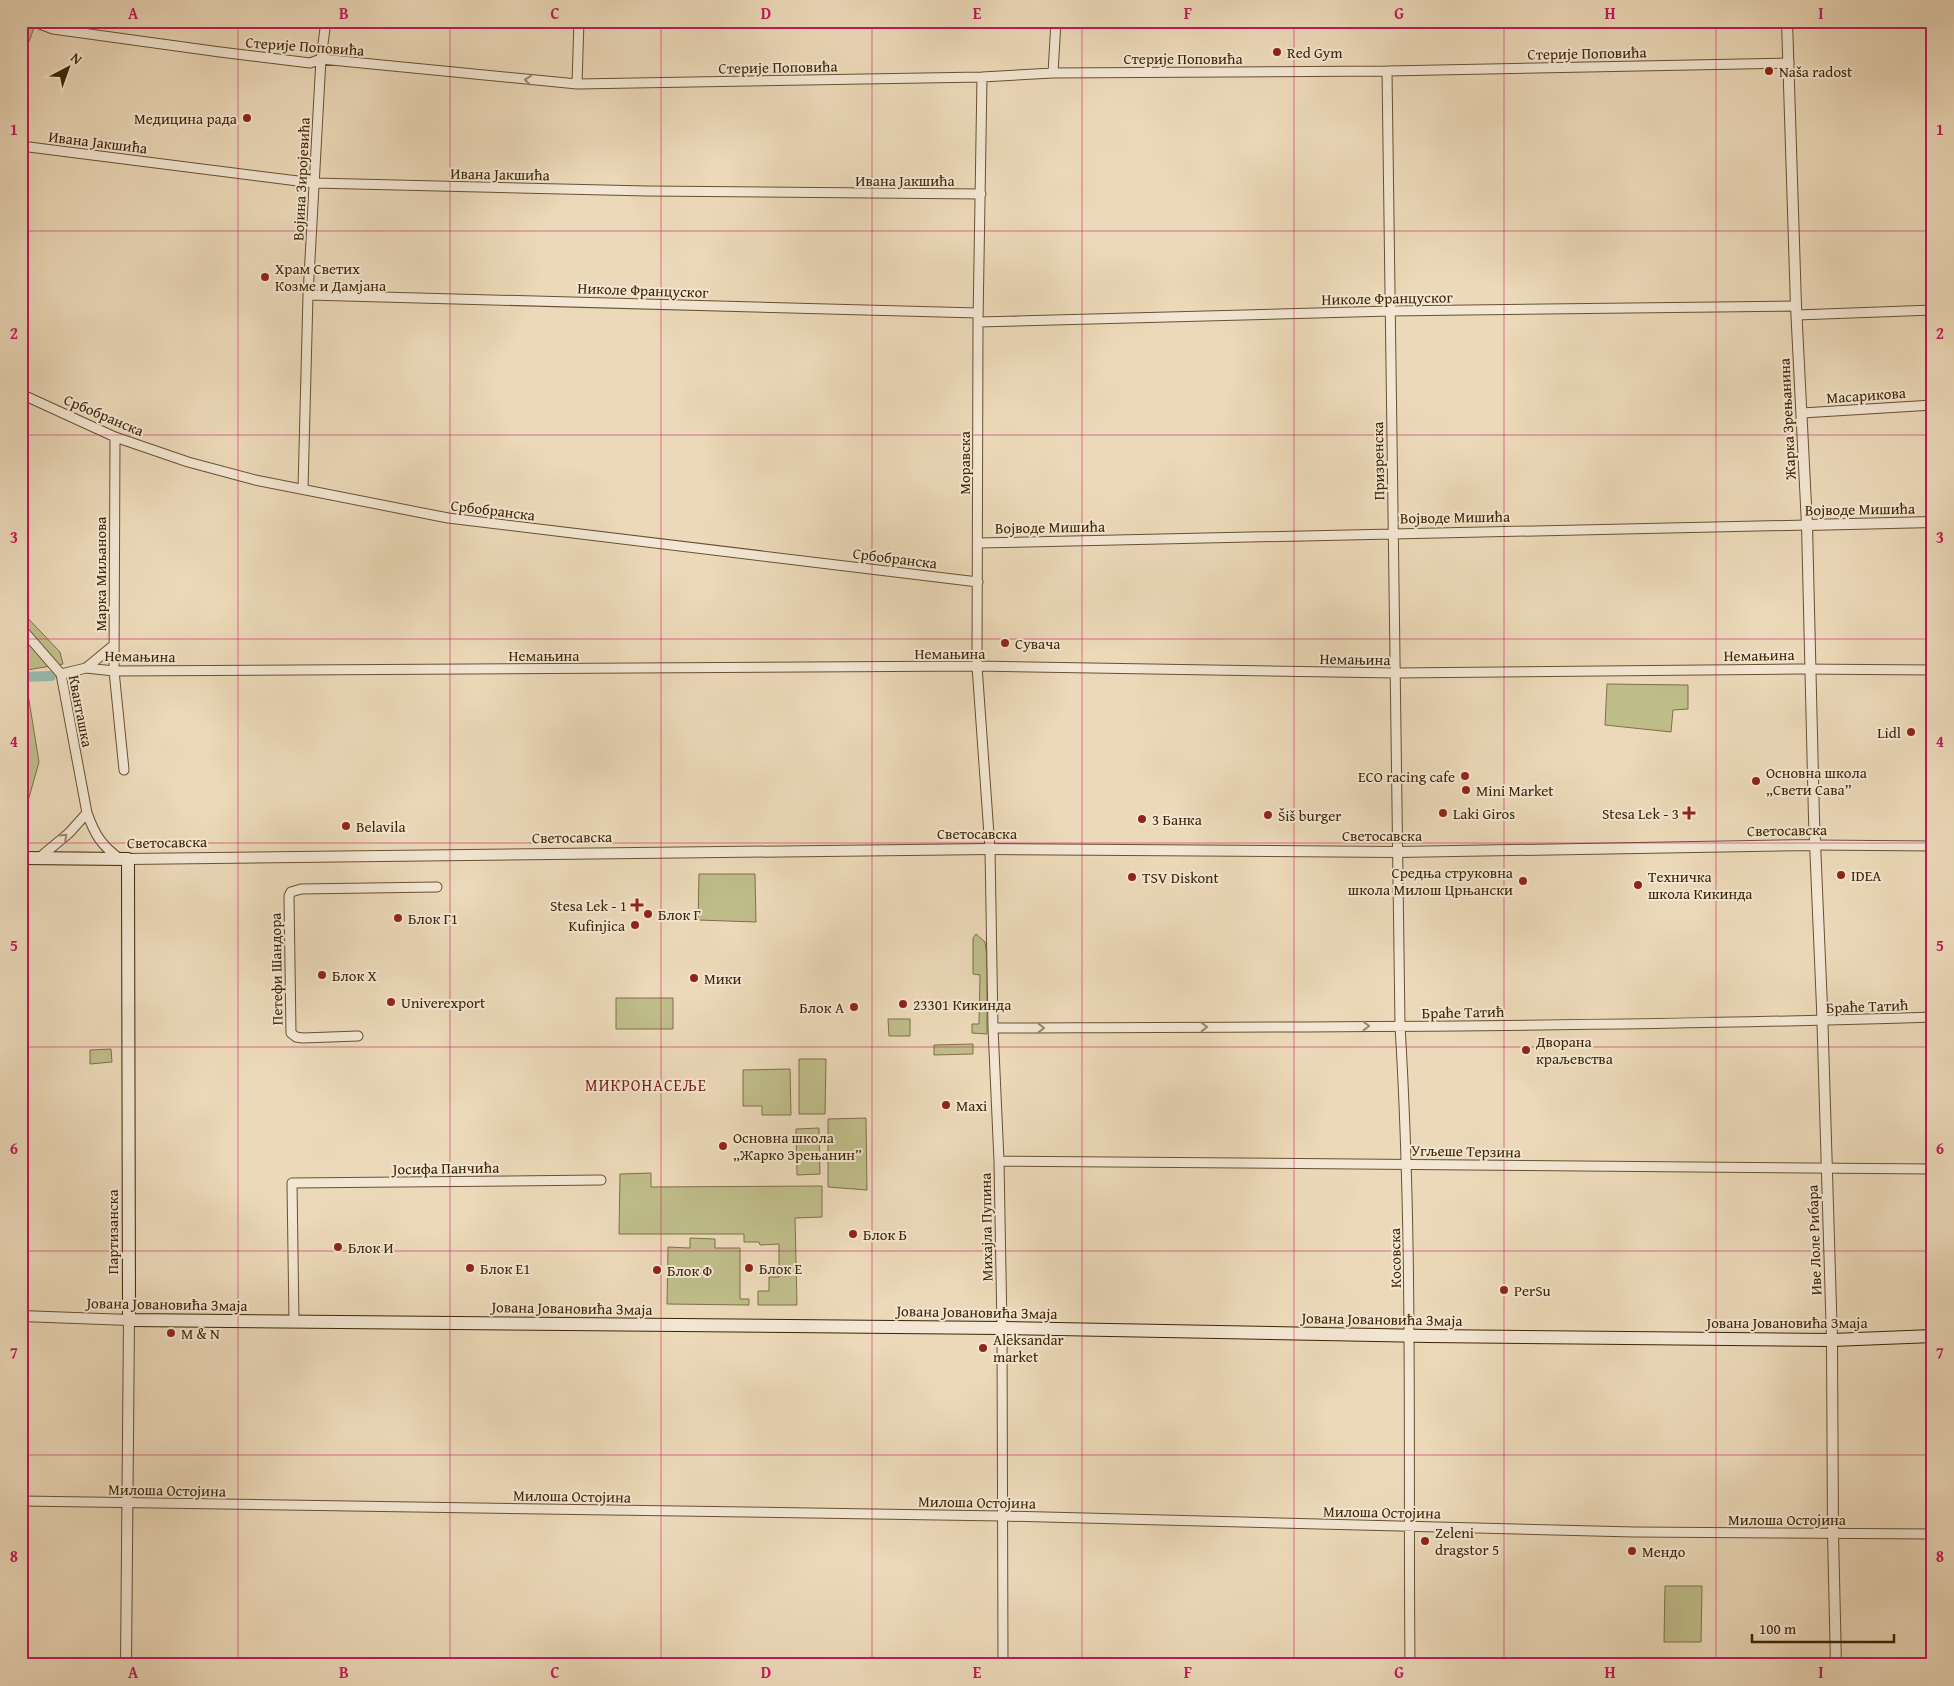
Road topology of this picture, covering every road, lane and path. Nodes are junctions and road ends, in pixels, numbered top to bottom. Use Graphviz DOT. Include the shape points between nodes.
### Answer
graph roads {
  1 [pos="32,21"];
  2 [pos="326,21"];
  3 [pos="579,21"];
  4 [pos="1056,21"];
  5 [pos="1787,21"];
  6 [pos="321,59"];
  7 [pos="1788,63"];
  8 [pos="1387,71"];
  9 [pos="1053,73"];
  10 [pos="982,77"];
  11 [pos="577,84"];
  12 [pos="21,146"];
  13 [pos="314,183"];
  14 [pos="981,194"];
  15 [pos="308,295"];
  16 [pos="1796,310"];
  17 [pos="1933,310"];
  18 [pos="1390,311"];
  19 [pos="978,318"];
  20 [pos="21,394"];
  21 [pos="1933,404"];
  22 [pos="1802,413"];
  23 [pos="115,437"];
  24 [pos="303,489"];
  25 [pos="1933,522"];
  26 [pos="1807,525"];
  27 [pos="1393,534"];
  28 [pos="978,543"];
  29 [pos="978,582"];
  30 [pos="21,628"];
  31 [pos="114,645"];
  32 [pos="977,666"];
  33 [pos="86,668"];
  34 [pos="1809,669"];
  35 [pos="1933,670"];
  36 [pos="114,671"];
  37 [pos="1396,673"];
  38 [pos="62,674"];
  39 [pos="124,770"];
  40 [pos="87,814"];
  41 [pos="1814,845"];
  42 [pos="1933,846"];
  43 [pos="990,849"];
  44 [pos="1398,852"];
  45 [pos="21,858"];
  46 [pos="39,858"];
  47 [pos="124,859"];
  48 [pos="436,887"];
  49 [pos="1933,1017"];
  50 [pos="1822,1021"];
  51 [pos="1400,1026"];
  52 [pos="993,1028"];
  53 [pos="358,1036"];
  54 [pos="999,1161"];
  55 [pos="1407,1164"];
  56 [pos="1826,1168"];
  57 [pos="1933,1169"];
  58 [pos="601,1180"];
  59 [pos="21,1316"];
  60 [pos="128,1320"];
  61 [pos="294,1322"];
  62 [pos="1002,1328"];
  63 [pos="1410,1336"];
  64 [pos="1933,1336"];
  65 [pos="1832,1340"];
  66 [pos="21,1502"];
  67 [pos="126,1504"];
  68 [pos="1002,1516"];
  69 [pos="1409,1526"];
  70 [pos="1833,1533"];
  71 [pos="1933,1534"];
  72 [pos="126,1665"];
  73 [pos="1003,1665"];
  74 [pos="1410,1665"];
  75 [pos="1836,1665"];
  1 -- 6 [label="street, Стерије Поповића" via="53,28 220,52 310,63"];
  2 -- 6 [label="street, Војина Зиројевића"];
  3 -- 11 [label="street"];
  4 -- 9 [label="street"];
  5 -- 7 [label="street, Жарка Зрењанина"];
  11 -- 6 [label="street, Стерије Поповића, one-way"];
  6 -- 13 [label="street, Војина Зиројевића"];
  7 -- 8 [label="street, Стерије Поповића"];
  7 -- 16 [label="street, Жарка Зрењанина"];
  8 -- 9 [label="street, Стерије Поповића"];
  8 -- 18 [label="street, Призренска"];
  9 -- 10 [label="street, Стерије Поповића"];
  10 -- 11 [label="street, Стерије Поповића"];
  10 -- 14 [label="street, Моравска"];
  12 -- 13 [label="street, Ивана Јакшића"];
  13 -- 14 [label="street, Ивана Јакшића" via="647,191"];
  13 -- 15 [label="street, Војина Зиројевића"];
  14 -- 19 [label="street, Моравска"];
  15 -- 19 [label="street, Николе Француског"];
  15 -- 24 [label="street, Војина Зиројевића"];
  16 -- 17 [label="street, Николе Француског"];
  16 -- 18 [label="street, Николе Француског"];
  16 -- 22 [label="street, Жарка Зрењанина"];
  18 -- 19 [label="street, Николе Француског"];
  18 -- 27 [label="street, Призренска"];
  19 -- 28 [label="street, Моравска"];
  20 -- 23 [label="street, Србобранска"];
  21 -- 22 [label="street, Масарикова"];
  22 -- 26 [label="street, Жарка Зрењанина"];
  23 -- 24 [label="street, Србобранска" via="188,462"];
  23 -- 31 [label="street, Марка Миљанова"];
  24 -- 29 [label="street, Србобранска" via="448,518"];
  25 -- 26 [label="street, Војводе Мишића"];
  26 -- 27 [label="street, Војводе Мишића"];
  26 -- 34 [label="street, Жарка Зрењанина"];
  27 -- 28 [label="street, Војводе Мишића"];
  27 -- 37 [label="street, Призренска"];
  28 -- 29 [label="street, Моравска"];
  29 -- 32 [label="street, Моравска"];
  30 -- 38 [label="street, Кванташка"];
  31 -- 33 [label="street, Немањина"];
  31 -- 36 [label="street, Марка Миљанова"];
  32 -- 36 [label="street, Немањина"];
  32 -- 37 [label="street, Немањина"];
  32 -- 43 [label="street, Моравска"];
  33 -- 36 [label="street, Немањина"];
  33 -- 38 [label="street, Немањина"];
  34 -- 35 [label="street, Немањина"];
  34 -- 37 [label="street, Немањина"];
  34 -- 41 [label="street, Жарка Зрењанина"];
  36 -- 39 [label="street, Марка Миљанова"];
  37 -- 44 [label="street, Призренска"];
  38 -- 40 [label="street, Кванташка"];
  46 -- 40 [label="street, one-way"];
  40 -- 47 [label="street, Кванташка" via="104,847"];
  41 -- 42 [label="street, Светосавска"];
  41 -- 44 [label="street, Светосавска"];
  41 -- 50 [label="street, Иве Лоле Рибара"];
  43 -- 44 [label="street, Светосавска"];
  43 -- 47 [label="street, Светосавска"];
  43 -- 52 [label="street, Михајла Пупина"];
  44 -- 51 [label="street, Косовска"];
  45 -- 46 [label="main road, Светосавска"];
  46 -- 47 [label="main road, Светосавска"];
  47 -- 60 [label="main road, Партизанска"];
  48 -- 53 [label="street, Петефи Шандора" via="301,889 291,892 291,1033 303,1038"];
  49 -- 50 [label="street, Браће Татић"];
  50 -- 51 [label="street, Браће Татић"];
  50 -- 56 [label="street, Иве Лоле Рибара"];
  52 -- 51 [label="street, Браће Татић, one-way"];
  51 -- 55 [label="street, Косовска"];
  52 -- 54 [label="street, Михајла Пупина"];
  54 -- 55 [label="street, Угљеше Терзина"];
  54 -- 62 [label="street, Михајла Пупина"];
  55 -- 56 [label="street, Угљеше Терзина"];
  55 -- 63 [label="street, Косовска"];
  56 -- 57 [label="street, Угљеше Терзина"];
  56 -- 65 [label="street, Иве Лоле Рибара"];
  58 -- 61 [label="street, Јосифа Панчића" via="292,1183"];
  59 -- 60 [label="street, Јована Јовановића Змаја"];
  60 -- 61 [label="main road, Јована Јовановића Змаја"];
  60 -- 67 [label="street, Партизанска"];
  61 -- 62 [label="main road, Јована Јовановића Змаја"];
  62 -- 63 [label="main road, Јована Јовановића Змаја"];
  62 -- 68 [label="street, Михајла Пупина"];
  63 -- 65 [label="main road, Јована Јовановића Змаја"];
  63 -- 69 [label="street, Косовска"];
  64 -- 65 [label="main road, Јована Јовановића Змаја"];
  65 -- 70 [label="street, Иве Лоле Рибара"];
  66 -- 67 [label="street, Милоша Остојина"];
  67 -- 68 [label="street, Милоша Остојина"];
  67 -- 72 [label="street, Партизанска"];
  68 -- 69 [label="street, Милоша Остојина"];
  68 -- 73 [label="street, Михајла Пупина"];
  69 -- 70 [label="street, Милоша Остојина"];
  69 -- 74 [label="street, Косовска"];
  70 -- 71 [label="street, Милоша Остојина"];
  70 -- 75 [label="street, Иве Лоле Рибара"];
}
